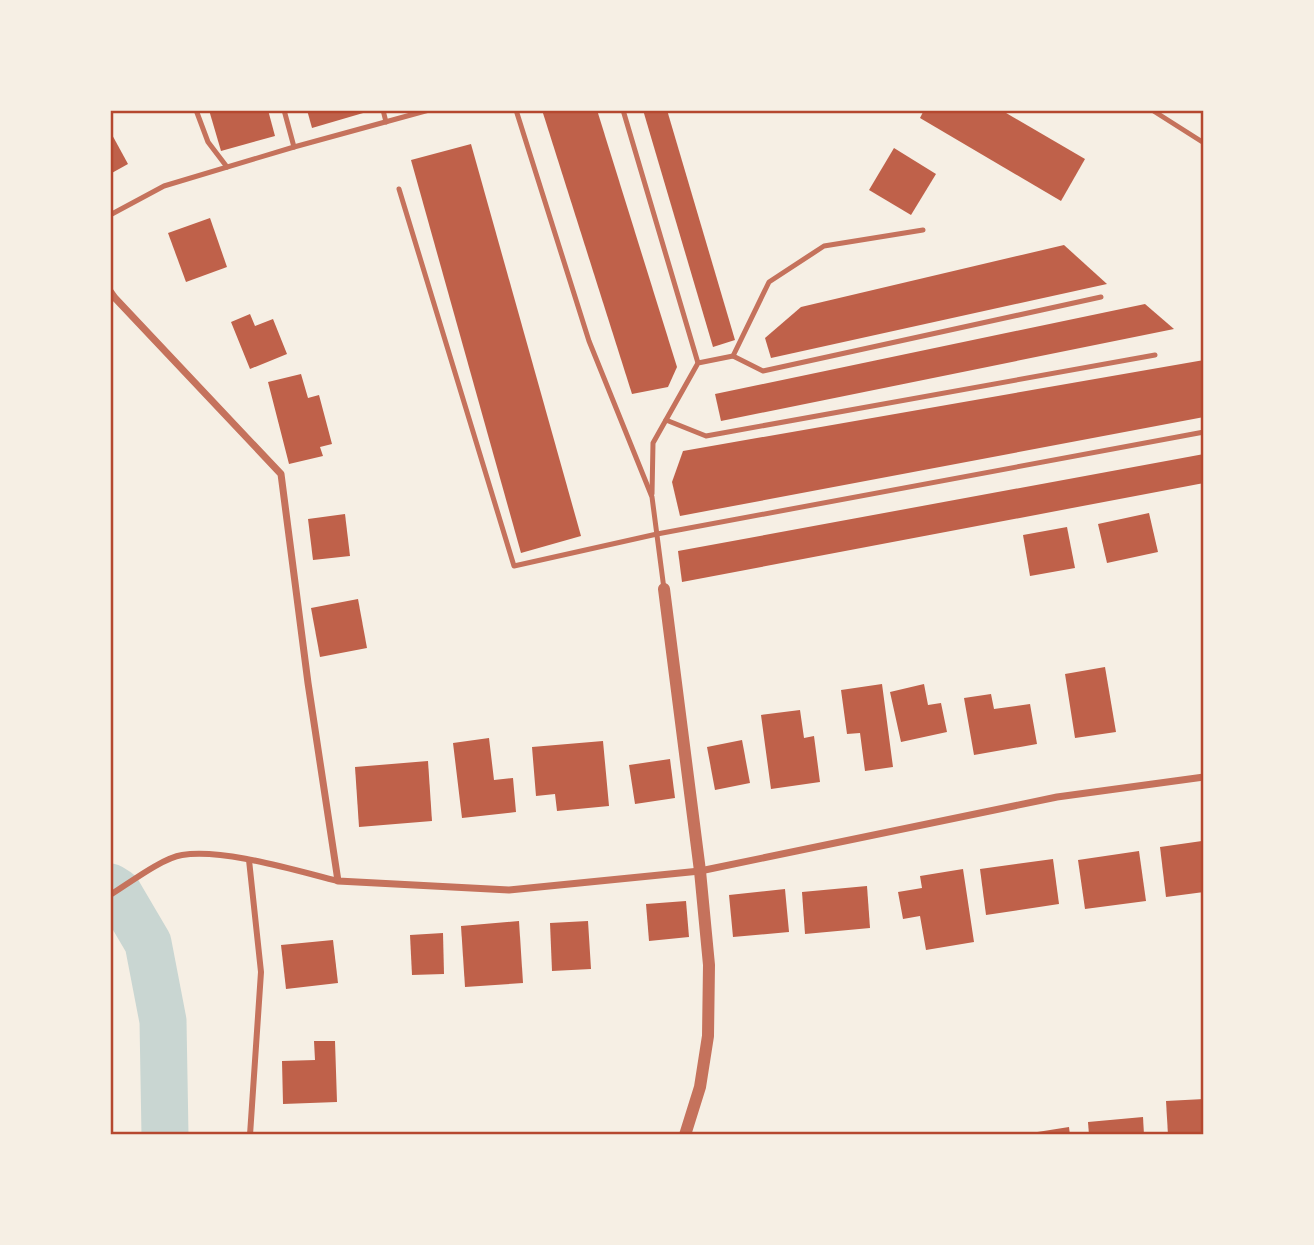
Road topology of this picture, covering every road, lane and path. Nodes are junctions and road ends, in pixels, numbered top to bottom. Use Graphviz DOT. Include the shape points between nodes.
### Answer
graph roads {
  1 [pos="196,110"];
  2 [pos="284,110"];
  3 [pos="383,110"];
  4 [pos="429,110"];
  5 [pos="516,110"];
  6 [pos="623,110"];
  7 [pos="1152,110"];
  8 [pos="386,122"];
  9 [pos="1204,143"];
  10 [pos="294,146"];
  11 [pos="227,167"];
  12 [pos="399,189"];
  13 [pos="110,215"];
  14 [pos="923,230"];
  15 [pos="110,291"];
  16 [pos="1101,297"];
  17 [pos="1156,355"];
  18 [pos="733,356"];
  19 [pos="698,363"];
  20 [pos="666,420"];
  21 [pos="1204,432"];
  22 [pos="652,497"];
  23 [pos="657,534"];
  24 [pos="664,589"];
  25 [pos="1204,777"];
  26 [pos="249,860"];
  27 [pos="700,871"];
  28 [pos="338,881"];
  29 [pos="110,895"];
  30 [pos="250,1135"];
  31 [pos="685,1135"];
  1 -- 11 [label="lane" via="208,142"];
  2 -- 10 [label="lane"];
  3 -- 8 [label="lane"];
  4 -- 8 [label="lane"];
  5 -- 22 [label="lane" via="589,341"];
  6 -- 19 [label="lane"];
  7 -- 9 [label="lane"];
  8 -- 10 [label="lane"];
  10 -- 11 [label="lane"];
  11 -- 13 [label="lane" via="164,186"];
  12 -- 23 [label="lane" via="514,566"];
  14 -- 18 [label="lane" via="824,246 769,282"];
  15 -- 28 [label="street" via="281,474"];
  16 -- 18 [label="lane" via="763,371"];
  17 -- 20 [label="lane" via="706,436"];
  18 -- 19 [label="lane"];
  19 -- 20 [label="lane"];
  20 -- 22 [label="lane" via="653,443"];
  21 -- 23 [label="lane"];
  22 -- 23 [label="lane"];
  23 -- 24 [label="lane"];
  24 -- 27 [label="street"];
  25 -- 27 [label="street" via="1057,797"];
  26 -- 28 [label="street"];
  26 -- 29 [label="street" via="181,855"];
  26 -- 30 [label="street" via="261,972"];
  27 -- 28 [label="street" via="509,890"];
  27 -- 31 [label="street" via="709,965 708,1036 700,1087"];
}
